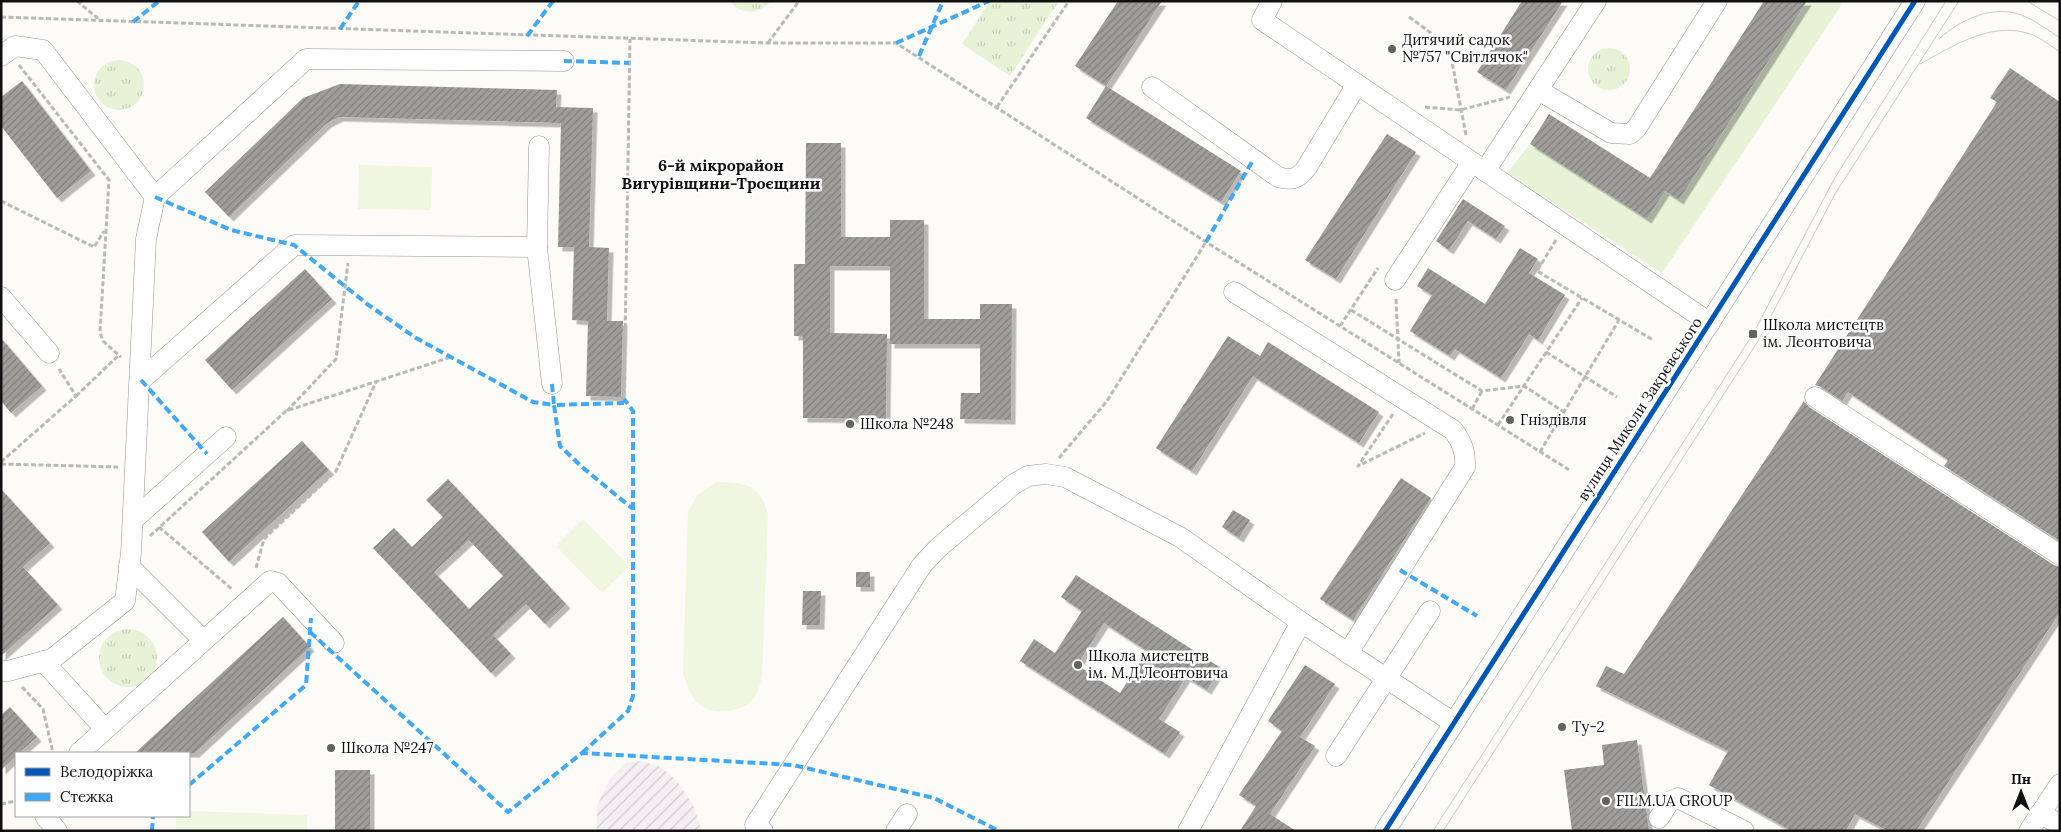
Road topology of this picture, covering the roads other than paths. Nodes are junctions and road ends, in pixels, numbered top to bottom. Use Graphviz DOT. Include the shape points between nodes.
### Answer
graph roads {
  1 [pos="1272,1"];
  2 [pos="1596,1"];
  3 [pos="1717,1"];
  4 [pos="1915,1"];
  5 [pos="5,54"];
  6 [pos="564,61"];
  7 [pos="1357,84"];
  8 [pos="1152,87"];
  9 [pos="1538,90"];
  10 [pos="539,146"];
  11 [pos="1479,166"];
  12 [pos="155,196"];
  13 [pos="537,247"];
  14 [pos="1395,280"];
  15 [pos="1234,292"];
  16 [pos="1,298"];
  17 [pos="1710,322"];
  18 [pos="49,353"];
  19 [pos="141,380"];
  20 [pos="552,384"];
  21 [pos="1814,398"];
  22 [pos="226,436"];
  23 [pos="133,520"];
  24 [pos="2060,555"];
  25 [pos="130,560"];
  26 [pos="1430,611"];
  27 [pos="1301,622"];
  28 [pos="203,640"];
  29 [pos="334,643"];
  30 [pos="1348,653"];
  31 [pos="43,661"];
  32 [pos="5,671"];
  33 [pos="1386,678"];
  34 [pos="1454,723"];
  35 [pos="105,729"];
  36 [pos="80,752"];
  37 [pos="1336,756"];
  38 [pos="2060,784"];
  39 [pos="46,817"];
  40 [pos="1660,818"];
  41 [pos="2035,823"];
  42 [pos="2060,824"];
  43 [pos="57,831"];
  44 [pos="763,831"];
  45 [pos="1188,831"];
  46 [pos="1385,831"];
  47 [pos="1744,831"];
  1 -- 7 [label="street" via="1262,20"];
  2 -- 9 [label="street"];
  3 -- 9 [label="street" via="1630,134 1611,133"];
  4 -- 17 [label="street, вулиця Миколи Закревського"];
  5 -- 12 [label="street" via="15,46 43,50"];
  6 -- 12 [label="street" via="306,59"];
  7 -- 8 [label="street" via="1303,174 1291,180 1278,177"];
  7 -- 11 [label="street"];
  9 -- 11 [label="street"];
  10 -- 13 [label="street"];
  11 -- 14 [label="street"];
  11 -- 17 [label="street"];
  12 -- 19 [label="street" via="146,239"];
  13 -- 19 [label="street" via="294,245"];
  13 -- 20 [label="street"];
  15 -- 30 [label="street" via="1453,430 1466,454 1465,467"];
  16 -- 18 [label="street"];
  17 -- 34 [label="street, вулиця Миколи Закревського"];
  19 -- 23 [label="street"];
  21 -- 24 [label="street"];
  22 -- 23 [label="street"];
  23 -- 25 [label="street"];
  25 -- 28 [label="street"];
  25 -- 31 [label="street" via="125,601 52,659"];
  26 -- 33 [label="street"];
  27 -- 30 [label="street"];
  27 -- 44 [label="street" via="1180,537 1065,477 1028,476 1014,484 922,565 755,825"];
  27 -- 45 [label="street"];
  28 -- 29 [label="street" via="263,584 274,580"];
  28 -- 35 [label="street"];
  30 -- 33 [label="street"];
  31 -- 32 [label="street"];
  31 -- 35 [label="street"];
  33 -- 34 [label="street"];
  33 -- 37 [label="street"];
  34 -- 46 [label="street, вулиця Миколи Закревського"];
  35 -- 36 [label="street"];
  38 -- 41 [label="street"];
  39 -- 43 [label="street"];
  40 -- 47 [label="street" via="1669,802 1678,798"];
  41 -- 42 [label="street"];
}
